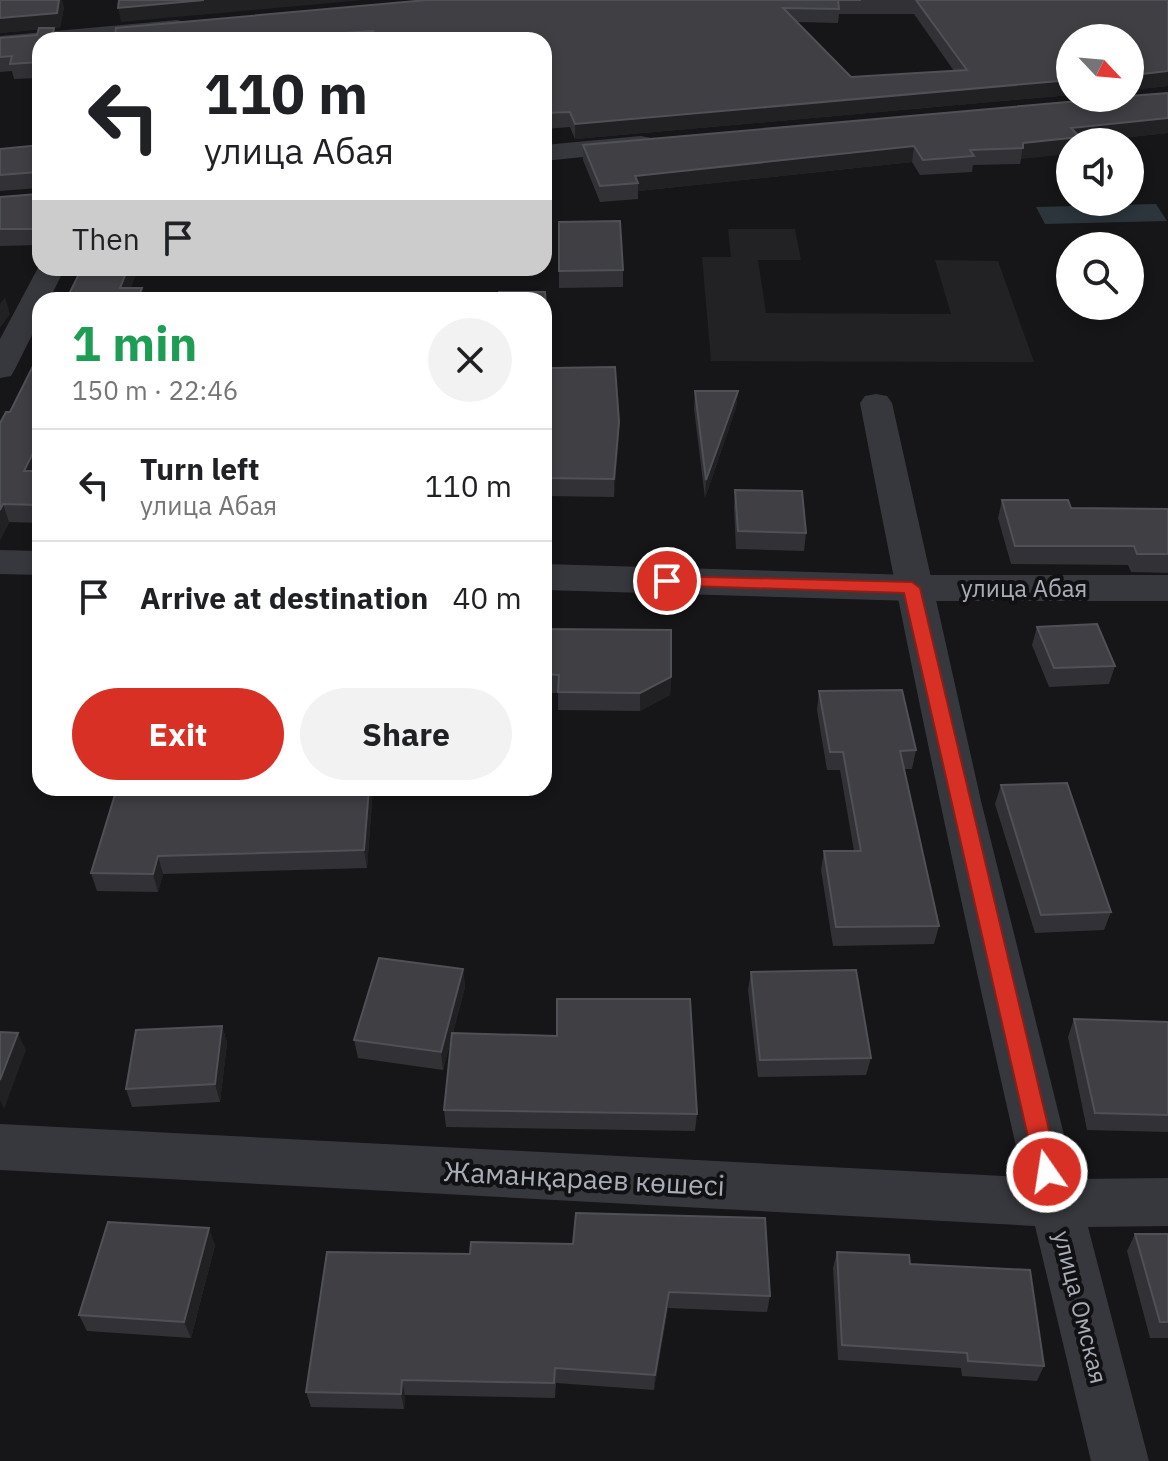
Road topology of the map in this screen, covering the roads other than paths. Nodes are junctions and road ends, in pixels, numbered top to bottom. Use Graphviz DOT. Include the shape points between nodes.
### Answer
graph roads {
  1 [pos="206,24"];
  2 [pos="119,32"];
  3 [pos="32,40"];
  4 [pos="0,43"];
  5 [pos="669,142"];
  6 [pos="552,152"];
  7 [pos="32,306"];
  8 [pos="0,369"];
  9 [pos="876,403"];
  10 [pos="0,562"];
  11 [pos="32,563"];
  12 [pos="552,577"];
  13 [pos="912,588"];
  14 [pos="1168,588"];
  15 [pos="0,1147"];
  16 [pos="1168,1202"];
  17 [pos="1055,1203"];
  18 [pos="1120,1461"];
  1 -- 2 [label="street"];
  3 -- 4 [label="street"];
  5 -- 6 [label="street"];
  7 -- 8 [label="street"];
  9 -- 13 [label="street, улица Омская"];
  10 -- 11 [label="street"];
  12 -- 13 [label="street, улица Абая"];
  13 -- 14 [label="street, улица Абая"];
  13 -- 17 [label="street, улица Омская"];
  15 -- 17 [label="street, Жаманқараев көшесі"];
  16 -- 17 [label="street, Жаманқараев көшесі"];
  17 -- 18 [label="street, улица Омская"];
}
